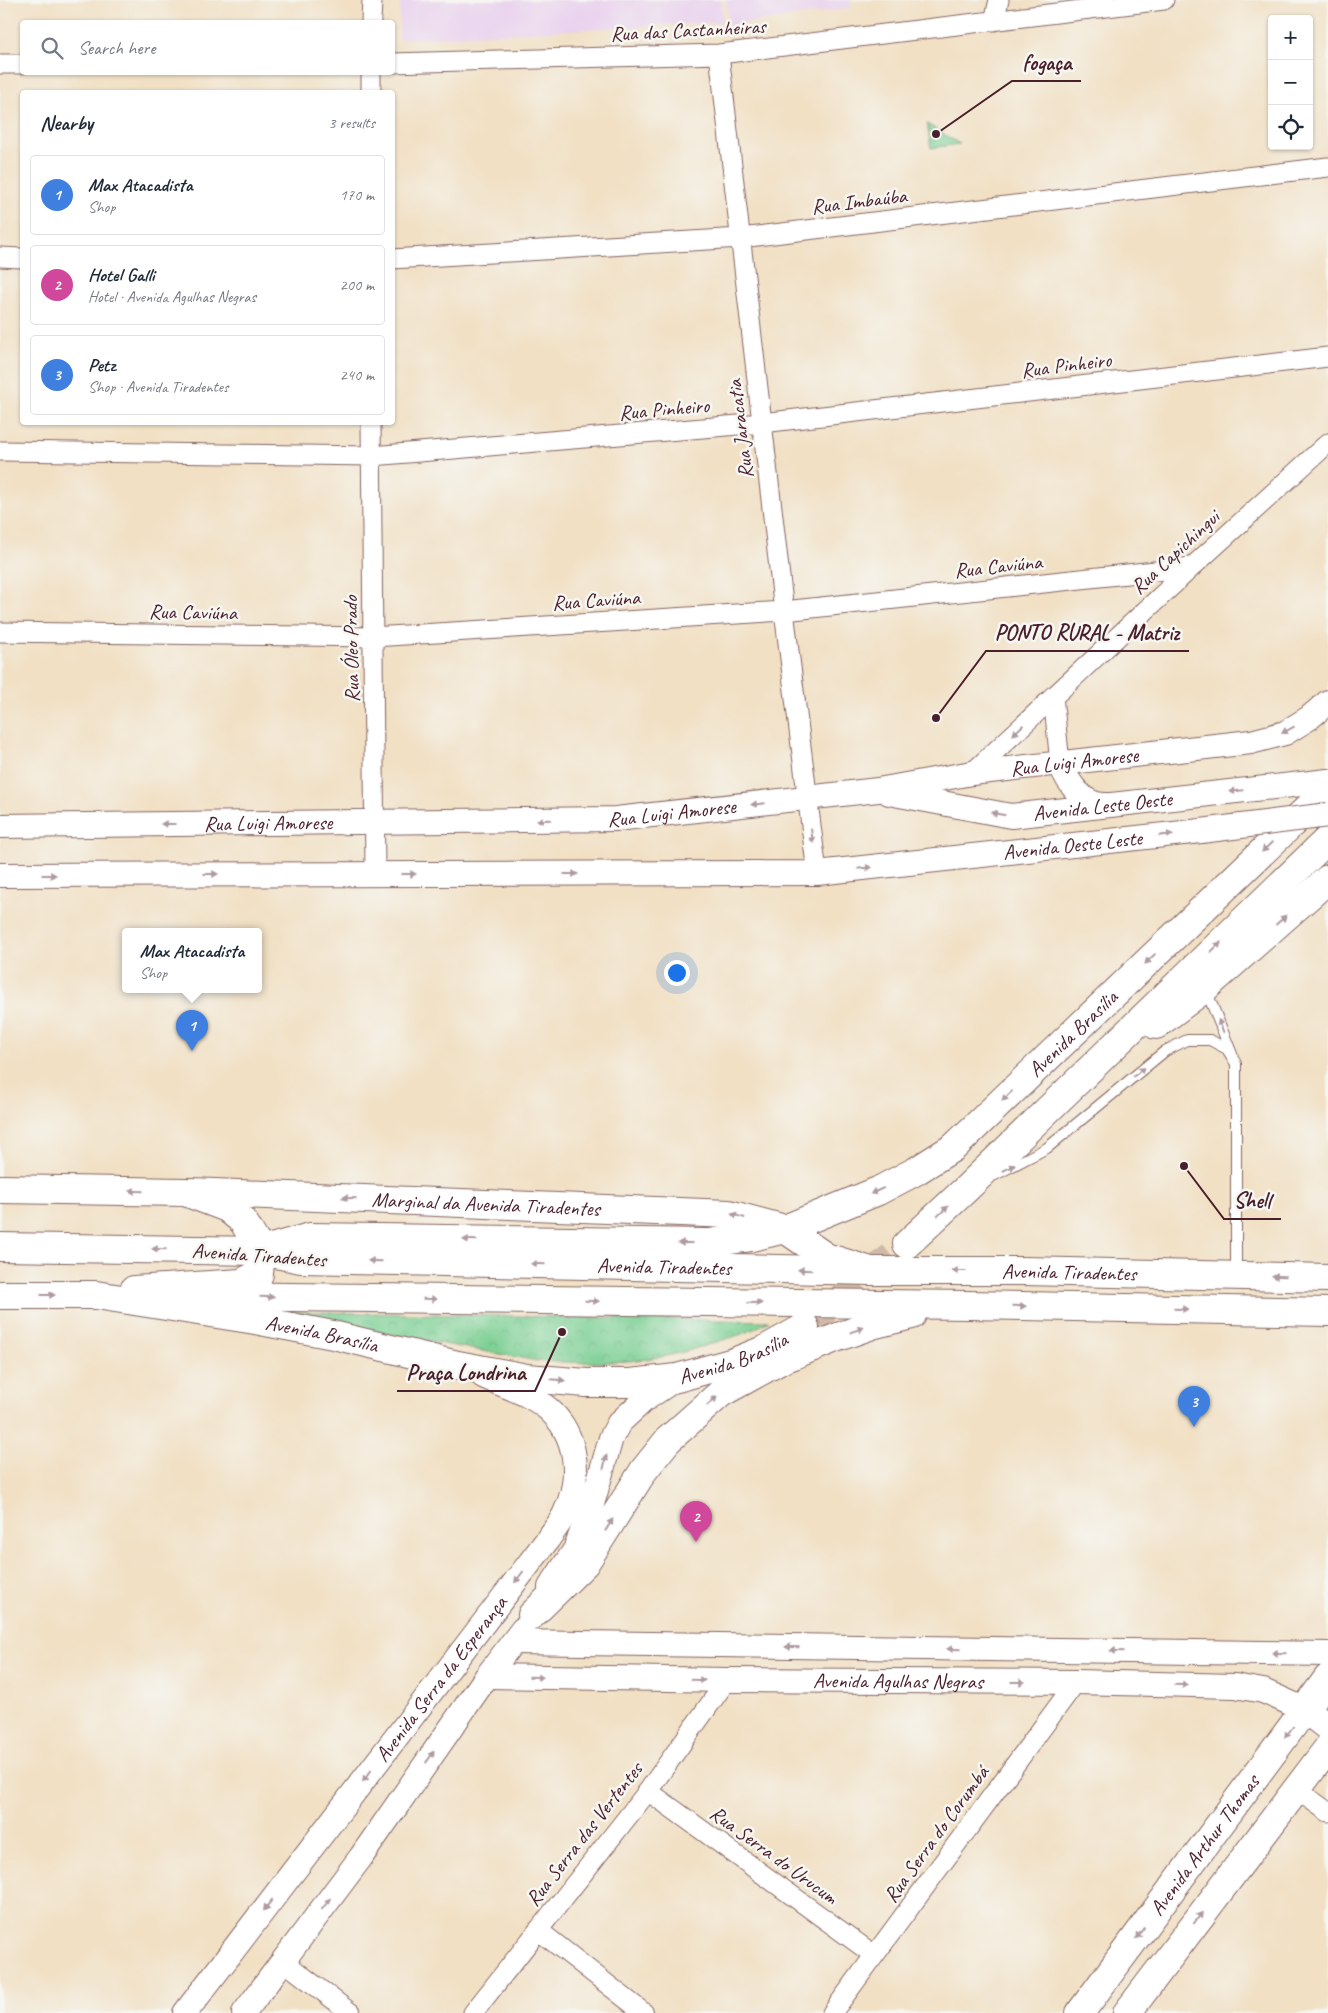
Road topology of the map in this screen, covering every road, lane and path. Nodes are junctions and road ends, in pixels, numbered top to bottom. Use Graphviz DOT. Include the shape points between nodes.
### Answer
graph roads {
  1 [pos="372,0"];
  2 [pos="999,0"];
  3 [pos="1159,0"];
  4 [pos="371,20"];
  5 [pos="994,21"];
  6 [pos="720,54"];
  7 [pos="395,63"];
  8 [pos="0,64"];
  9 [pos="20,64"];
  10 [pos="371,75"];
  11 [pos="371,90"];
  12 [pos="1328,167"];
  13 [pos="741,238"];
  14 [pos="0,257"];
  15 [pos="20,258"];
  16 [pos="395,259"];
  17 [pos="1328,357"];
  18 [pos="762,423"];
  19 [pos="371,425"];
  20 [pos="1328,443"];
  21 [pos="0,451"];
  22 [pos="372,456"];
  23 [pos="1192,567"];
  24 [pos="784,611"];
  25 [pos="0,632"];
  26 [pos="373,637"];
  27 [pos="1053,696"];
  28 [pos="1328,702"];
  29 [pos="1060,763"];
  30 [pos="972,773"];
  31 [pos="1328,781"];
  32 [pos="1328,789"];
  33 [pos="878,790"];
  34 [pos="806,798"];
  35 [pos="1116,804"];
  36 [pos="1328,815"];
  37 [pos="375,822"];
  38 [pos="0,826"];
  39 [pos="1328,839"];
  40 [pos="817,873"];
  41 [pos="375,874"];
  42 [pos="0,875"];
  43 [pos="1328,878"];
  44 [pos="1205,988"];
  45 [pos="1236,1064"];
  46 [pos="1055,1102"];
  47 [pos="0,1189"];
  48 [pos="965,1190"];
  49 [pos="185,1192"];
  50 [pos="785,1229"];
  51 [pos="907,1244"];
  52 [pos="0,1247"];
  53 [pos="260,1251"];
  54 [pos="872,1271"];
  55 [pos="1024,1271"];
  56 [pos="1236,1275"];
  57 [pos="1328,1278"];
  58 [pos="0,1295"];
  59 [pos="96,1295"];
  60 [pos="960,1305"];
  61 [pos="1328,1312"];
  62 [pos="805,1327"];
  63 [pos="458,1365"];
  64 [pos="677,1378"];
  65 [pos="532,1615"];
  66 [pos="513,1642"];
  67 [pos="865,1648"];
  68 [pos="1328,1654"];
  69 [pos="487,1676"];
  70 [pos="1328,1678"];
  71 [pos="727,1680"];
  72 [pos="865,1681"];
  73 [pos="1076,1682"];
  74 [pos="1306,1710"];
  75 [pos="1328,1727"];
  76 [pos="1328,1748"];
  77 [pos="1296,1789"];
  78 [pos="648,1791"];
  79 [pos="1328,1812"];
  80 [pos="538,1930"];
  81 [pos="874,1955"];
  82 [pos="283,1962"];
  83 [pos="1133,2011"];
  84 [pos="185,2013"];
  85 [pos="244,2013"];
  86 [pos="351,2013"];
  87 [pos="473,2013"];
  88 [pos="644,2013"];
  89 [pos="832,2013"];
  90 [pos="1080,2013"];
  1 -- 4 [label="street"];
  2 -- 5 [label="street"];
  3 -- 5 [label="street, Rua das Castanheiras"];
  5 -- 6 [label="street, Rua das Castanheiras"];
  6 -- 7 [label="street, Rua das Castanheiras"];
  6 -- 13 [label="street, Rua Jaracatia"];
  8 -- 9 [label="street"];
  10 -- 11 [label="street"];
  12 -- 13 [label="street, Rua Imbaúba"];
  13 -- 16 [label="street, Rua Imbaúba"];
  13 -- 18 [label="street, Rua Jaracatia"];
  14 -- 15 [label="street"];
  17 -- 18 [label="street, Rua Pinheiro"];
  18 -- 22 [label="street, Rua Pinheiro"];
  18 -- 24 [label="street, Rua Jaracatia"];
  19 -- 22 [label="street, Rua Óleo Prado"];
  20 -- 23 [label="street, Rua Capichingui"];
  21 -- 22 [label="street, Rua Pinheiro"];
  22 -- 26 [label="street, Rua Óleo Prado"];
  23 -- 24 [label="street, Rua Caviúna"];
  23 -- 27 [label="street, Rua Capichingui"];
  24 -- 26 [label="street, Rua Caviúna"];
  24 -- 34 [label="street, Rua Jaracatia"];
  25 -- 26 [label="street, Rua Caviúna"];
  26 -- 37 [label="street, Rua Óleo Prado"];
  27 -- 29 [label="street"];
  27 -- 30 [label="street, Rua Capichingui, one-way"];
  28 -- 29 [label="street, Rua Luigi Amorese, one-way" via="1285,733 1251,742"];
  29 -- 30 [label="street, Rua Luigi Amorese"];
  29 -- 35 [label="street" via="1067,780 1080,794 1098,805"];
  30 -- 33 [label="street, Rua Luigi Amorese"];
  31 -- 35 [label="street, Avenida Leste Oeste, one-way"];
  32 -- 50 [label="main road, Avenida Brasília, one-way" via="954,1147 916,1172 878,1191"];
  33 -- 34 [label="street, Rua Luigi Amorese"];
  35 -- 33 [label="street, Avenida Leste Oeste, one-way" via="1010,816"];
  34 -- 37 [label="street, Rua Luigi Amorese, one-way" via="616,819"];
  34 -- 40 [label="street, Rua Jaracatia, one-way"];
  40 -- 36 [label="street, Avenida Oeste Leste, one-way, bridge"];
  37 -- 38 [label="street, Rua Luigi Amorese, one-way"];
  37 -- 41 [label="street, Rua Óleo Prado"];
  46 -- 39 [label="main road, Avenida Brasília, one-way"];
  41 -- 40 [label="street, one-way"];
  42 -- 41 [label="street, one-way"];
  44 -- 43 [label="main road, one-way"];
  45 -- 44 [label="lane, one-way"];
  44 -- 46 [label="main road"];
  48 -- 45 [label="lane, one-way" via="1046,1148 1165,1051 1187,1040 1210,1040 1227,1049"];
  45 -- 56 [label="lane"];
  46 -- 48 [label="main road, Avenida Brasília"];
  49 -- 47 [label="main road, Marginal da Avenida Tiradentes, one-way"];
  51 -- 48 [label="main road, Avenida Brasília, one-way"];
  50 -- 49 [label="main road, Marginal da Avenida Tiradentes, one-way" via="729,1214"];
  49 -- 53 [label="main road" via="227,1208 243,1221"];
  50 -- 53 [label="main road, Avenida Brasília, one-way" via="709,1243 310,1237"];
  50 -- 54 [label="main road, Marginal da Avenida Tiradentes" via="826,1257"];
  53 -- 52 [label="main road, Avenida Tiradentes, one-way"];
  54 -- 53 [label="main road, Avenida Tiradentes, one-way" via="301,1259"];
  53 -- 59 [label="main road" via="259,1274 241,1283 118,1290"];
  55 -- 54 [label="main road, Avenida Tiradentes, one-way"];
  55 -- 56 [label="main road, Avenida Tiradentes"];
  55 -- 60 [label="main road" via="986,1280"];
  57 -- 56 [label="main road, Avenida Tiradentes, one-way"];
  58 -- 59 [label="main road, Avenida Tiradentes, one-way"];
  59 -- 60 [label="main road, Avenida Tiradentes, one-way"];
  59 -- 63 [label="main road, Avenida Brasília" via="333,1335"];
  60 -- 61 [label="main road, Avenida Tiradentes, one-way"];
  65 -- 60 [label="main road, one-way" via="585,1563 644,1470 668,1440 721,1393 781,1360 838,1336"];
  62 -- 64 [label="main road, Avenida Brasília" via="757,1353"];
  63 -- 64 [label="main road, Avenida Brasília, one-way" via="527,1378 586,1383 630,1384"];
  63 -- 84 [label="street, Avenida Serra da Esperança, one-way" via="528,1396 546,1407 564,1427 576,1464 574,1489 565,1514"];
  65 -- 64 [label="street, Avenida Serra da Esperança, one-way" via="575,1550 611,1438 619,1424 644,1400"];
  65 -- 66 [label="street, Avenida Serra da Esperança"];
  67 -- 66 [label="street, Avenida Agulhas Negras, one-way"];
  66 -- 69 [label="street, Avenida Serra da Esperança"];
  68 -- 67 [label="street, Avenida Agulhas Negras, one-way"];
  67 -- 72 [label="street"];
  69 -- 71 [label="street, Avenida Agulhas Negras, one-way"];
  82 -- 69 [label="street, Avenida Serra da Esperança, one-way" via="361,1857"];
  70 -- 74 [label="main road, Avenida Arthur Thomas"];
  71 -- 72 [label="street, Avenida Agulhas Negras"];
  71 -- 78 [label="street, Rua Serra das Vertentes"];
  72 -- 73 [label="street, Avenida Agulhas Negras, one-way"];
  73 -- 74 [label="street, Avenida Agulhas Negras, one-way" via="1235,1686 1263,1691"];
  73 -- 81 [label="street, Rua Serra do Corumbá"];
  74 -- 75 [label="main road"];
  74 -- 90 [label="main road, Avenida Arthur Thomas, one-way"];
  76 -- 77 [label="main road, Avenida Arthur Thomas"];
  77 -- 79 [label="street"];
  83 -- 77 [label="main road, Avenida Arthur Thomas, one-way"];
  78 -- 80 [label="street, Rua Serra das Vertentes"];
  78 -- 81 [label="street, Rua Serra do Urucum"];
  80 -- 87 [label="street, Rua Serra das Vertentes"];
  80 -- 88 [label="street"];
  81 -- 89 [label="street, Rua Serra do Corumbá"];
  82 -- 85 [label="street, Avenida Serra da Esperança"];
  82 -- 86 [label="street"];
}
